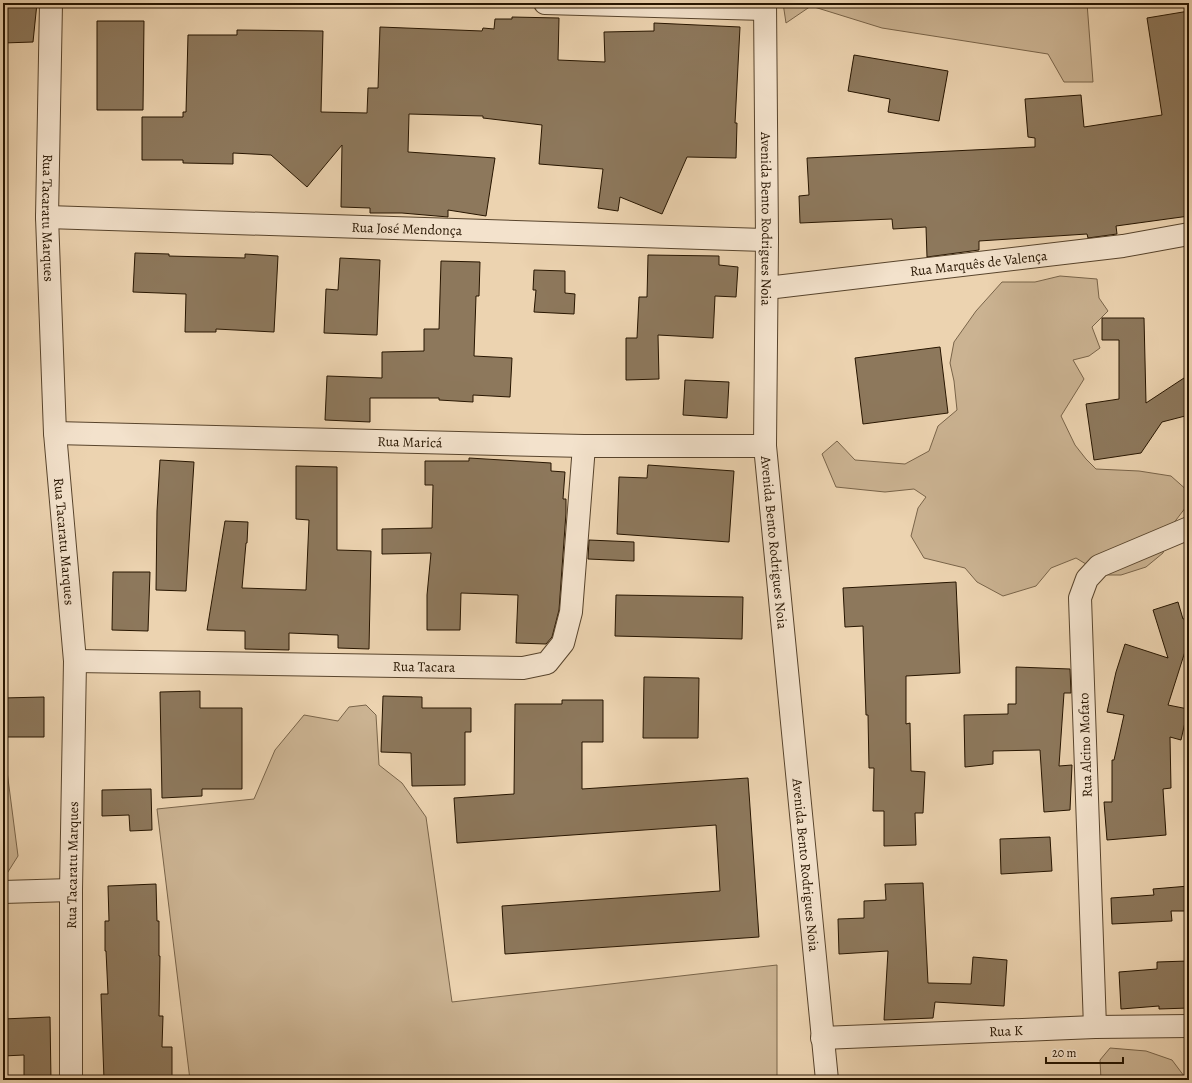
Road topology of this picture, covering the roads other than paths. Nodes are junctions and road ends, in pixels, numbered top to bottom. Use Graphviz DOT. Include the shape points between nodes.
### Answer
graph roads {
  1 [pos="50,3"];
  2 [pos="545,3"];
  3 [pos="765,6"];
  4 [pos="47,217"];
  5 [pos="1189,234"];
  6 [pos="767,240"];
  7 [pos="766,288"];
  8 [pos="55,433"];
  9 [pos="584,446"];
  10 [pos="765,446"];
  11 [pos="1189,528"];
  12 [pos="75,660"];
  13 [pos="71,890"];
  14 [pos="3,892"];
  15 [pos="1189,1026"];
  16 [pos="1095,1027"];
  17 [pos="822,1038"];
  18 [pos="71,1080"];
  19 [pos="827,1080"];
  1 -- 4 [label="street, Rua Tacaratu Marques"];
  2 -- 3 [label="street"];
  3 -- 6 [label="street, Avenida Bento Rodrigues Noia"];
  4 -- 6 [label="street, Rua José Mendonça"];
  4 -- 8 [label="street, Rua Tacaratu Marques"];
  5 -- 7 [label="street, Rua Marquês de Valença" via="1123,246"];
  6 -- 7 [label="street, Avenida Bento Rodrigues Noia"];
  7 -- 10 [label="street, Avenida Bento Rodrigues Noia"];
  8 -- 9 [label="street, Rua Maricá"];
  8 -- 12 [label="street, Rua Tacaratu Marques"];
  9 -- 10 [label="street, Rua Maricá"];
  9 -- 12 [label="street, Rua Tacara" via="571,612 563,643 547,663 522,668"];
  10 -- 17 [label="street, Avenida Bento Rodrigues Noia"];
  11 -- 16 [label="street, Rua Alcino Mofato" via="1099,566 1087,579 1080,598"];
  12 -- 13 [label="street, Rua Tacaratu Marques"];
  13 -- 14 [label="street"];
  13 -- 18 [label="street, Rua Tacaratu Marques"];
  15 -- 16 [label="street, Rua K"];
  16 -- 17 [label="street, Rua K"];
  17 -- 19 [label="street, Avenida Bento Rodrigues Noia"];
}
